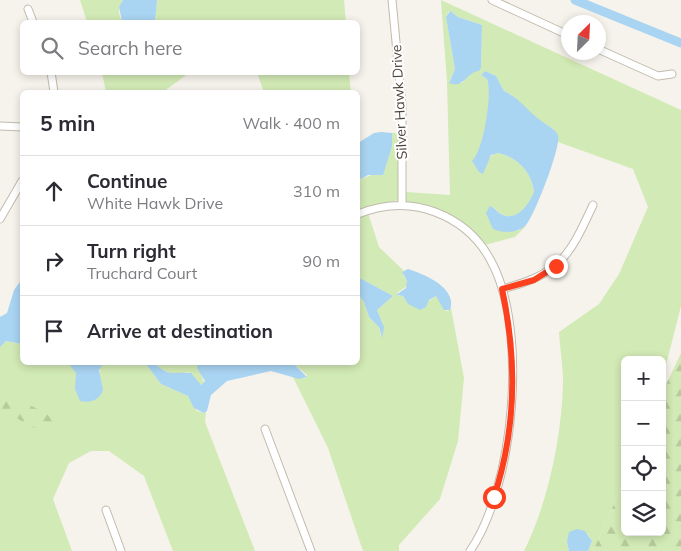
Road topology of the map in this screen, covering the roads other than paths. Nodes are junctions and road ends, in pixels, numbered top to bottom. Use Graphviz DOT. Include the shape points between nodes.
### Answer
graph roads {
  1 [pos="392,0"];
  2 [pos="492,0"];
  3 [pos="28,9"];
  4 [pos="32,20"];
  5 [pos="561,32"];
  6 [pos="606,53"];
  7 [pos="672,74"];
  8 [pos="51,75"];
  9 [pos="54,90"];
  10 [pos="0,126"];
  11 [pos="20,128"];
  12 [pos="20,184"];
  13 [pos="402,205"];
  14 [pos="593,205"];
  15 [pos="360,213"];
  16 [pos="0,218"];
  17 [pos="502,289"];
  18 [pos="265,429"];
  19 [pos="106,510"];
  20 [pos="121,551"];
  21 [pos="311,551"];
  22 [pos="470,551"];
  1 -- 13 [label="street, Silver Hawk Drive" via="402,105"];
  2 -- 5 [label="street"];
  3 -- 4 [label="street"];
  6 -- 7 [label="street" via="658,76"];
  8 -- 9 [label="street"];
  10 -- 11 [label="street"];
  12 -- 16 [label="street"];
  13 -- 15 [label="street" via="377,207"];
  13 -- 17 [label="street" via="439,213 466,229 487,254"];
  14 -- 17 [label="street" via="576,242 556,266 534,280"];
  17 -- 22 [label="street" via="512,355 510,422 495,493"];
  18 -- 21 [label="street"];
  19 -- 20 [label="street"];
}
